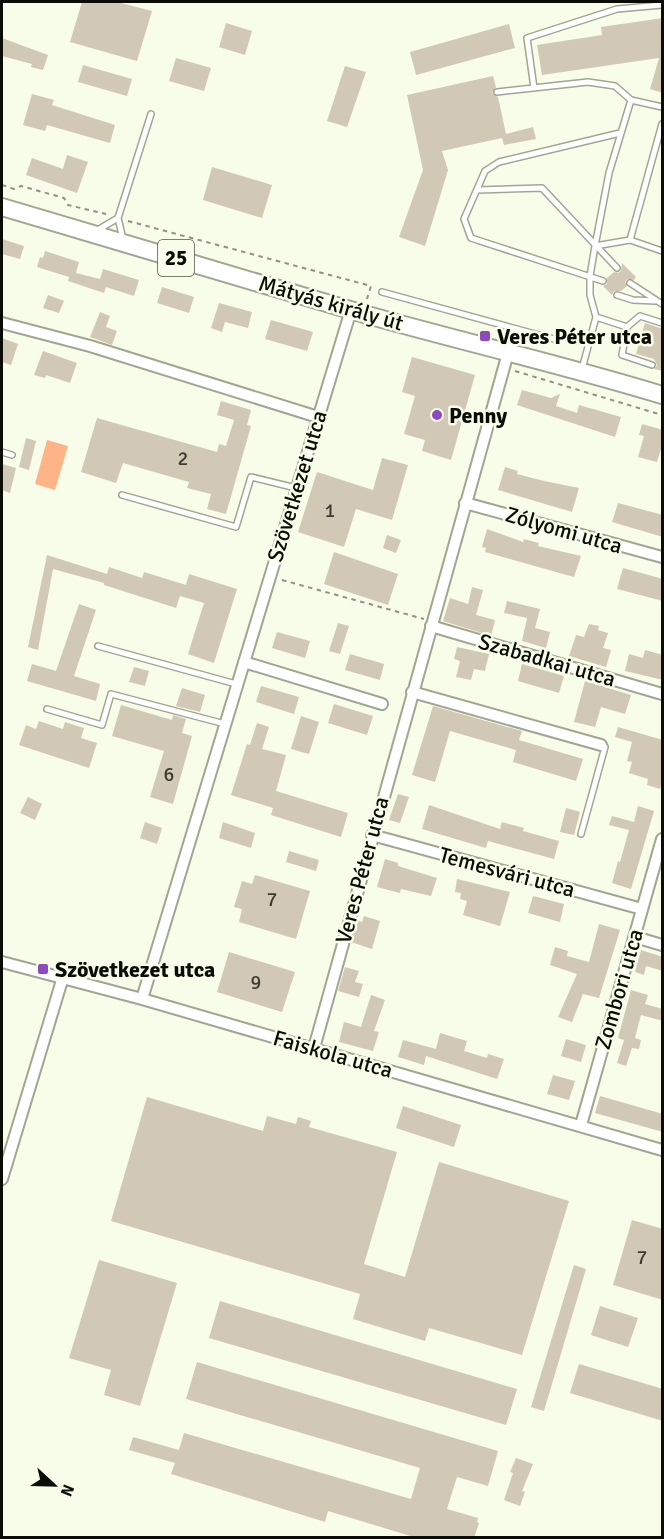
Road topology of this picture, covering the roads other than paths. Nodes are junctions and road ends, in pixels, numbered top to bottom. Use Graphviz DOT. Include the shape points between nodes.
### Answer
graph roads {
  1 [pos="663,5"];
  2 [pos="534,88"];
  3 [pos="497,92"];
  4 [pos="631,100"];
  5 [pos="663,107"];
  6 [pos="151,114"];
  7 [pos="663,124"];
  8 [pos="620,133"];
  9 [pos="477,190"];
  10 [pos="2,207"];
  11 [pos="118,218"];
  12 [pos="92,233"];
  13 [pos="630,240"];
  14 [pos="124,243"];
  15 [pos="595,246"];
  16 [pos="663,251"];
  17 [pos="617,268"];
  18 [pos="590,276"];
  19 [pos="603,281"];
  20 [pos="630,283"];
  21 [pos="382,292"];
  22 [pos="617,296"];
  23 [pos="655,301"];
  24 [pos="663,304"];
  25 [pos="357,311"];
  26 [pos="596,317"];
  27 [pos="2,323"];
  28 [pos="663,323"];
  29 [pos="627,327"];
  30 [pos="513,328"];
  31 [pos="554,339"];
  32 [pos="508,353"];
  33 [pos="652,364"];
  34 [pos="581,370"];
  35 [pos="663,395"];
  36 [pos="318,417"];
  37 [pos="2,452"];
  38 [pos="12,455"];
  39 [pos="296,488"];
  40 [pos="122,495"];
  41 [pos="465,503"];
  42 [pos="663,557"];
  43 [pos="431,624"];
  44 [pos="98,646"];
  45 [pos="244,662"];
  46 [pos="236,684"];
  47 [pos="412,692"];
  48 [pos="663,694"];
  49 [pos="382,704"];
  50 [pos="46,710"];
  51 [pos="225,724"];
  52 [pos="601,746"];
  53 [pos="581,834"];
  54 [pos="372,835"];
  55 [pos="663,839"];
  56 [pos="660,854"];
  57 [pos="642,909"];
  58 [pos="635,937"];
  59 [pos="663,945"];
  60 [pos="2,962"];
  61 [pos="63,977"];
  62 [pos="142,999"];
  63 [pos="314,1048"];
  64 [pos="581,1125"];
  65 [pos="663,1150"];
  66 [pos="2,1179"];
  1 -- 2 [label="lane" via="617,9 527,38"];
  2 -- 3 [label="lane"];
  2 -- 4 [label="lane" via="588,82 615,86"];
  4 -- 5 [label="lane"];
  4 -- 8 [label="lane"];
  6 -- 11 [label="lane"];
  7 -- 13 [label="lane"];
  8 -- 9 [label="lane" via="499,162 485,171"];
  8 -- 15 [label="lane"];
  9 -- 15 [label="lane" via="542,189"];
  9 -- 18 [label="lane" via="464,219 471,238"];
  10 -- 12 [label="main road, Mátyás király út / 25"];
  11 -- 12 [label="lane"];
  11 -- 14 [label="lane"];
  12 -- 14 [label="main road, Mátyás király út / 25"];
  13 -- 15 [label="lane"];
  13 -- 16 [label="lane"];
  14 -- 25 [label="main road, Mátyás király út / 25"];
  15 -- 17 [label="lane"];
  15 -- 18 [label="lane"];
  18 -- 19 [label="lane"];
  18 -- 26 [label="lane"];
  20 -- 23 [label="lane"];
  21 -- 30 [label="lane"];
  22 -- 23 [label="lane"];
  23 -- 24 [label="lane"];
  25 -- 32 [label="main road, Mátyás király út / 25"];
  25 -- 36 [label="street, Szövetkezet utca"];
  26 -- 29 [label="lane"];
  26 -- 34 [label="lane"];
  27 -- 36 [label="street" via="90,346"];
  28 -- 29 [label="lane" via="640,316"];
  29 -- 33 [label="lane" via="622,355"];
  30 -- 31 [label="lane"];
  30 -- 32 [label="lane"];
  32 -- 34 [label="main road, Mátyás király út / 25"];
  32 -- 41 [label="street, Veres Péter utca"];
  34 -- 35 [label="main road, Mátyás király út / 25"];
  36 -- 39 [label="street, Szövetkezet utca"];
  37 -- 38 [label="lane"];
  39 -- 40 [label="lane" via="251,477 236,527"];
  39 -- 45 [label="street, Szövetkezet utca"];
  41 -- 42 [label="street, Zólyomi utca"];
  41 -- 43 [label="street, Veres Péter utca"];
  43 -- 47 [label="street, Veres Péter utca"];
  43 -- 48 [label="street, Szabadkai utca"];
  44 -- 46 [label="lane"];
  45 -- 46 [label="street, Szövetkezet utca"];
  45 -- 49 [label="street"];
  46 -- 51 [label="street, Szövetkezet utca"];
  47 -- 52 [label="street"];
  47 -- 54 [label="street, Veres Péter utca"];
  50 -- 51 [label="lane" via="102,725 111,694"];
  51 -- 62 [label="street, Szövetkezet utca"];
  52 -- 53 [label="lane" via="605,747"];
  54 -- 57 [label="street, Temesvári utca"];
  54 -- 63 [label="street, Veres Péter utca"];
  55 -- 56 [label="street, Zombori utca"];
  56 -- 57 [label="street, Zombori utca"];
  57 -- 58 [label="street, Zombori utca"];
  58 -- 59 [label="street"];
  58 -- 64 [label="street, Zombori utca"];
  60 -- 61 [label="street, Faiskola utca"];
  61 -- 62 [label="street, Faiskola utca"];
  61 -- 66 [label="street"];
  62 -- 63 [label="street, Faiskola utca"];
  63 -- 64 [label="street, Faiskola utca"];
  64 -- 65 [label="street, Faiskola utca"];
}
